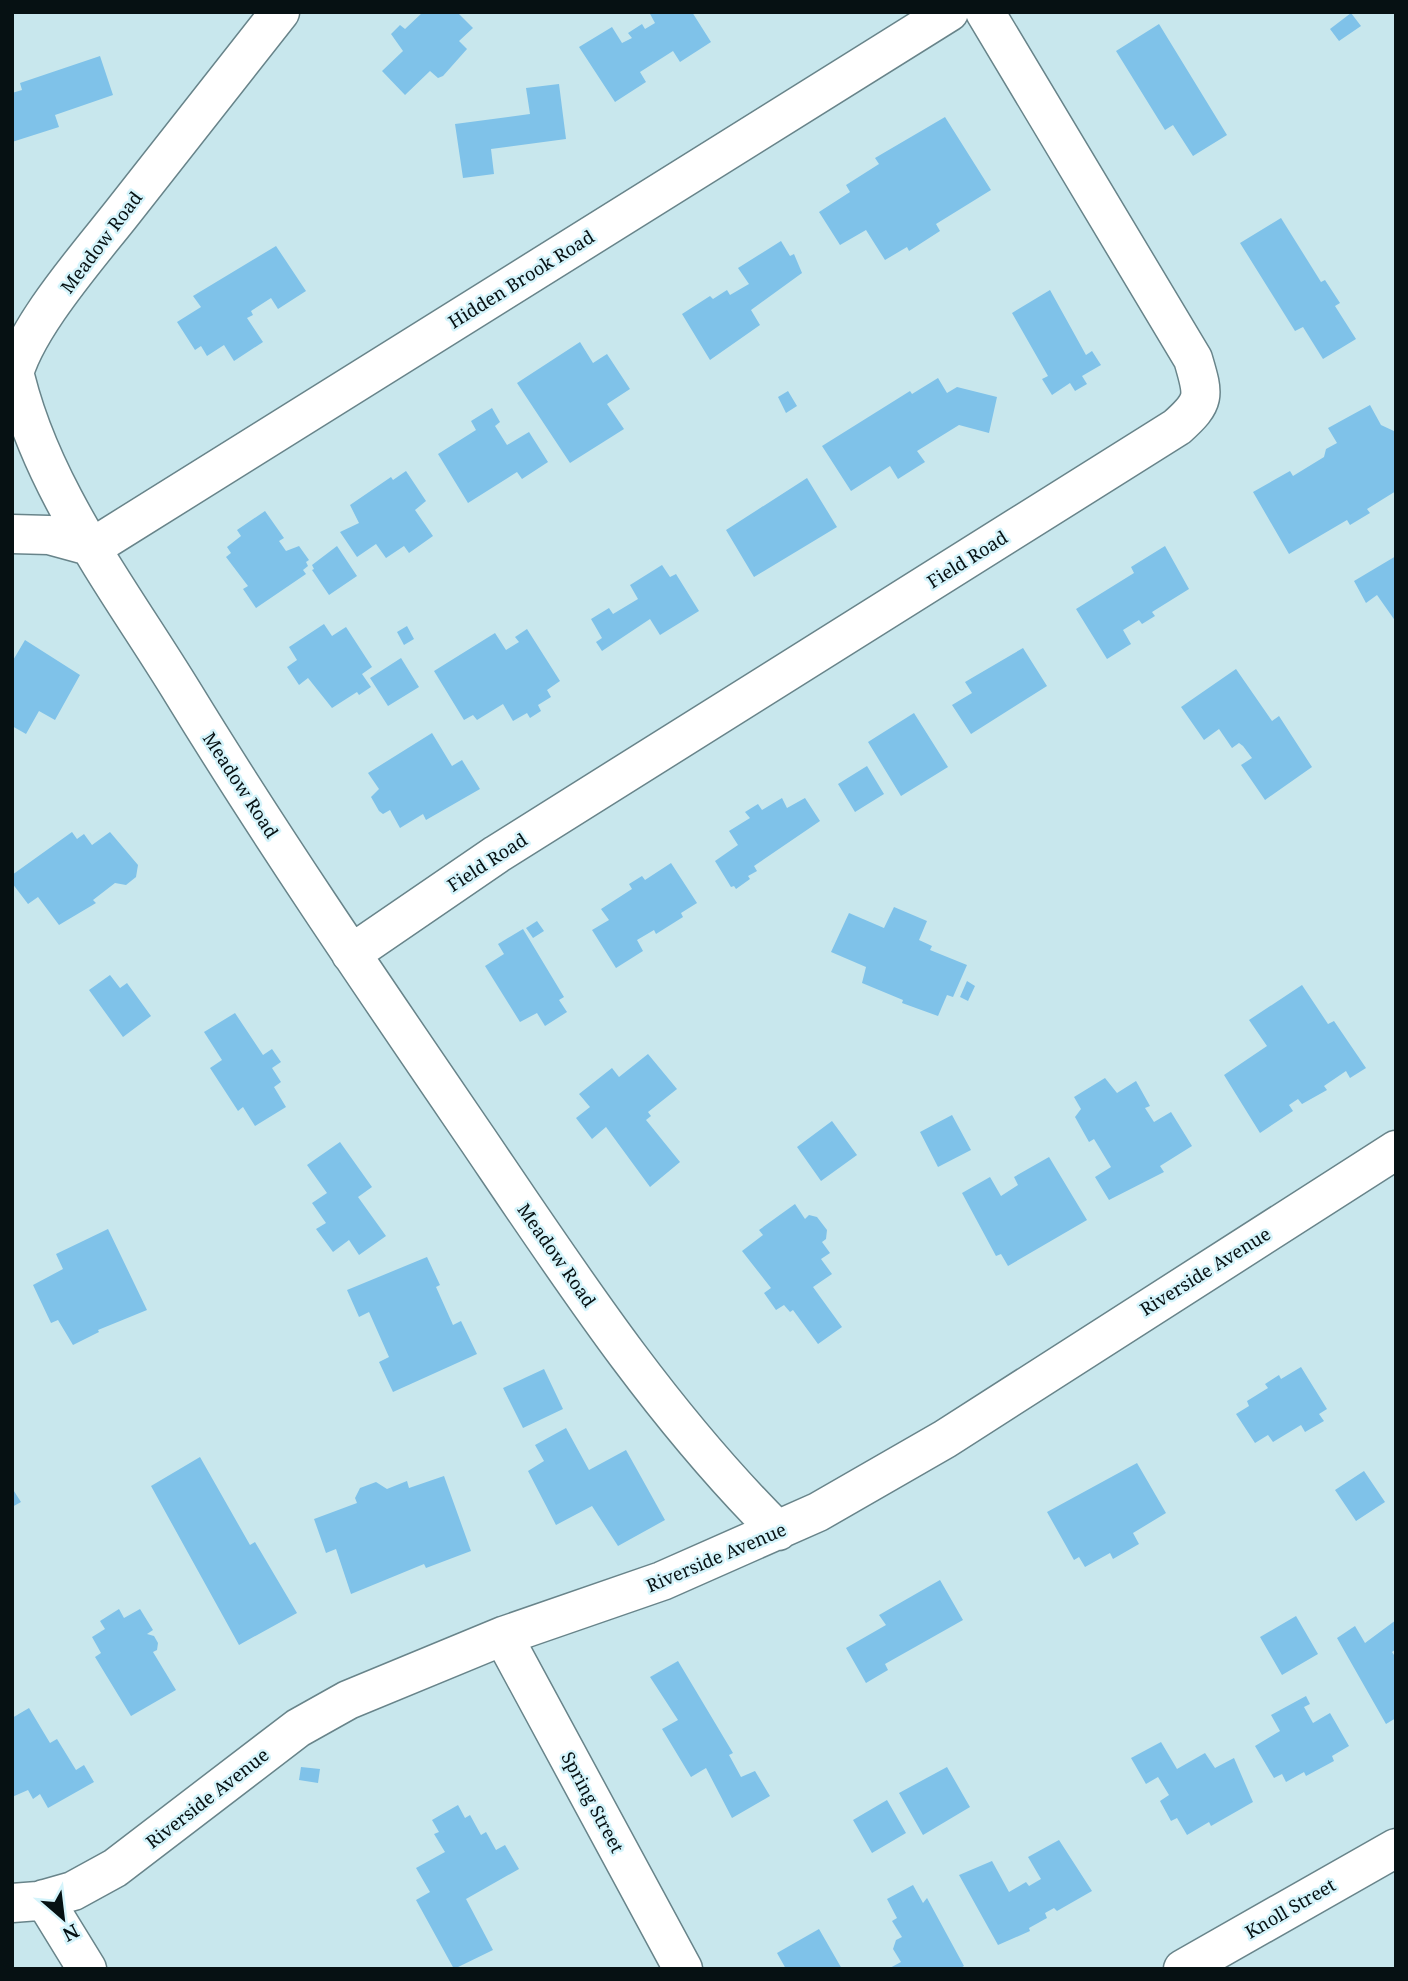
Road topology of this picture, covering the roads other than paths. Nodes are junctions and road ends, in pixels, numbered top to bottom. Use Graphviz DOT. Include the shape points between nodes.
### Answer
graph roads {
  1 [pos="279,12"];
  2 [pos="949,12"];
  3 [pos="985,12"];
  4 [pos="13,372"];
  5 [pos="12,534"];
  6 [pos="93,547"];
  7 [pos="351,954"];
  8 [pos="1396,1150"];
  9 [pos="778,1531"];
  10 [pos="503,1636"];
  11 [pos="1396,1848"];
  12 [pos="28,1901"];
  13 [pos="86,1969"];
  14 [pos="683,1969"];
  15 [pos="1184,1969"];
  1 -- 4 [label="street, Meadow Road" via="69,280"];
  2 -- 6 [label="street, Hidden Brook Road"];
  3 -- 7 [label="street, Field Road" via="1193,359 1201,387 1198,408 1177,427 498,854"];
  4 -- 6 [label="street, Meadow Road" via="43,459"];
  5 -- 6 [label="street" via="49,535"];
  6 -- 7 [label="street, Meadow Road" via="226,764"];
  7 -- 9 [label="street, Meadow Road" via="652,1388 723,1476"];
  8 -- 9 [label="street, Riverside Avenue" via="945,1439"];
  9 -- 10 [label="street, Riverside Avenue" via="662,1581"];
  10 -- 12 [label="street, Riverside Avenue" via="402,1676 298,1728 115,1868 73,1891"];
  10 -- 14 [label="street, Spring Street"];
  11 -- 15 [label="street, Knoll Street"];
  12 -- 13 [label="street"];
}
